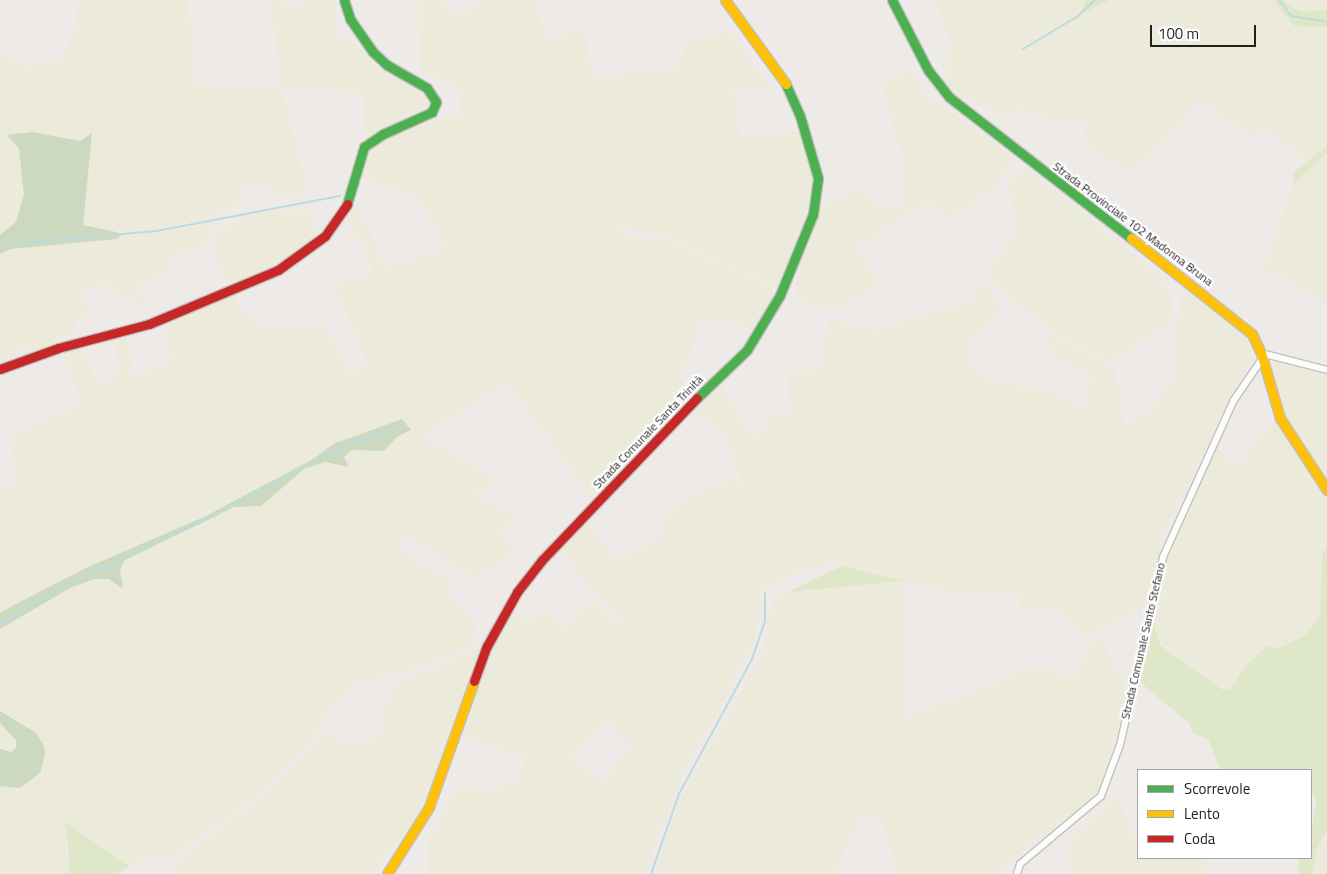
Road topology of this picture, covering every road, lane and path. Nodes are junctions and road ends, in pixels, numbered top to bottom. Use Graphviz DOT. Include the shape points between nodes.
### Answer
graph roads {
  1 [pos="344,0"];
  2 [pos="725,0"];
  3 [pos="892,0"];
  4 [pos="1262,356"];
  5 [pos="0,369"];
  6 [pos="1327,370"];
  7 [pos="1327,490"];
  8 [pos="387,874"];
  9 [pos="1017,874"];
  1 -- 5 [label="street" via="350,19 373,52 387,65 427,88 436,102 432,112 382,134 364,147 358,158 351,196 336,224 312,248 278,270 149,324 58,348"];
  2 -- 8 [label="street, Strada Comunale Santa Trinità" via="784,78 800,116 818,178 813,214 780,295 747,350 656,438 542,560 517,592 487,646 429,806"];
  3 -- 4 [label="street, Strada Provinciale 102 Madonna Bruna" via="928,70 949,97 1221,307 1252,334"];
  4 -- 6 [label="street"];
  4 -- 7 [label="street, Strada Provinciale 102 Madonna Bruna" via="1280,418"];
  4 -- 9 [label="street, Strada Comunale Santo Stefano" via="1234,400 1163,557 1120,744 1101,796 1020,864"];
}
